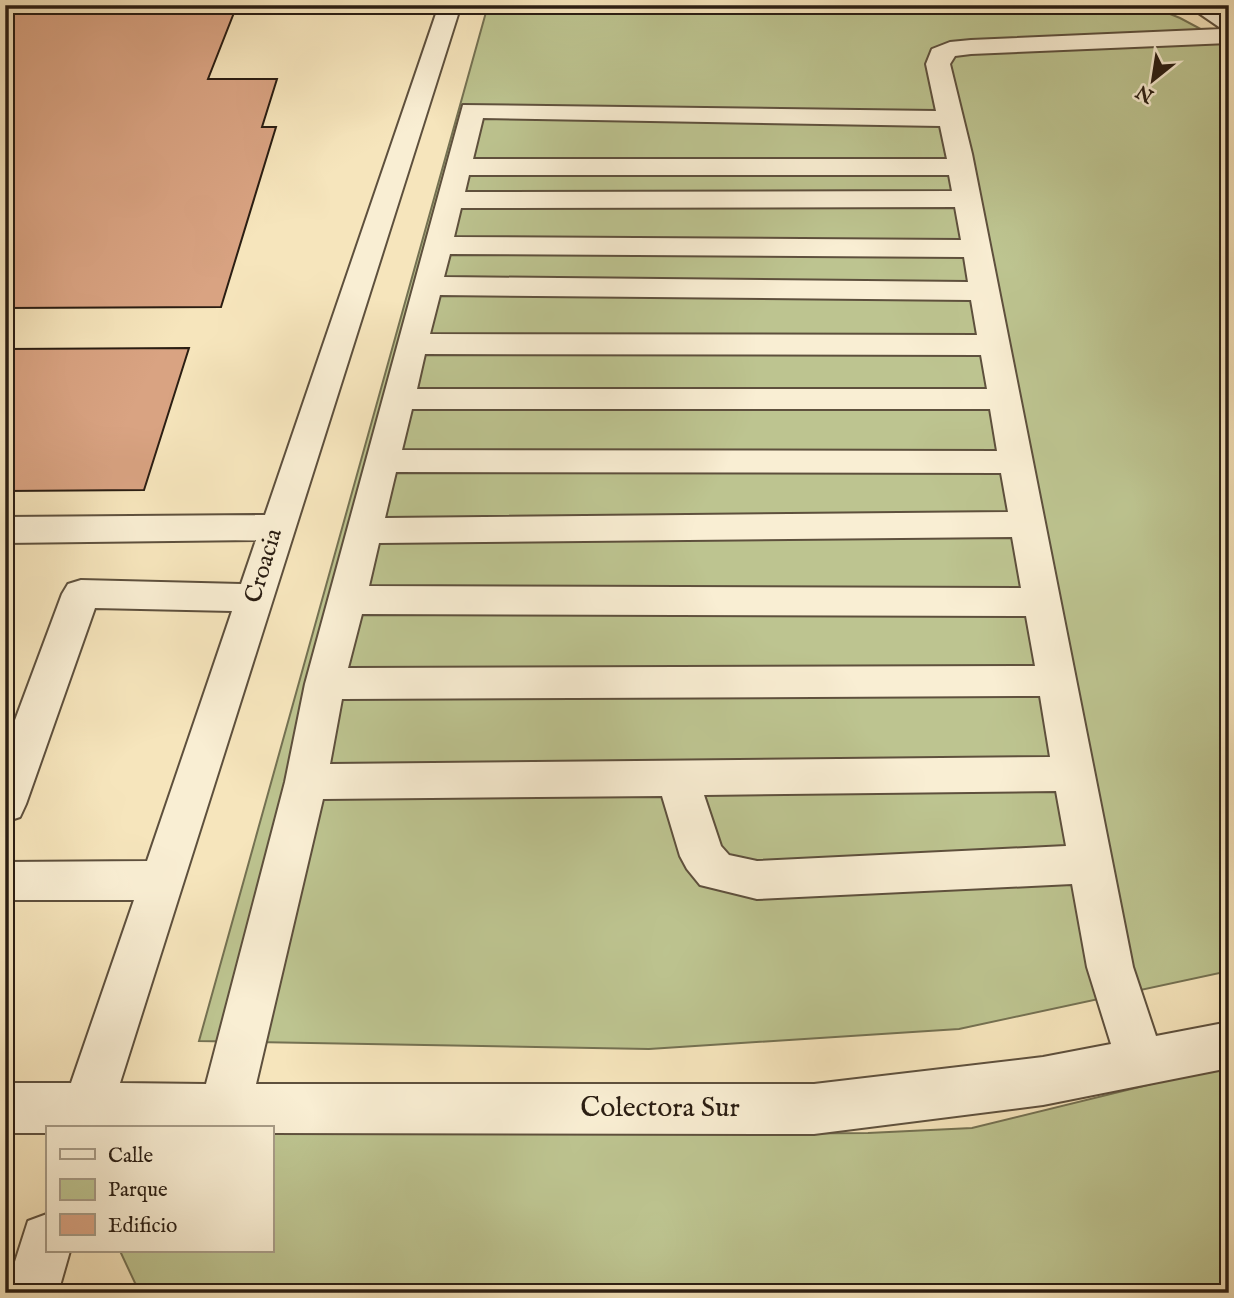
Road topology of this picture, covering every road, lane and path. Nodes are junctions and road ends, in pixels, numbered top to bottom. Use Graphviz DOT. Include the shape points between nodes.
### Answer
graph roads {
  1 [pos="450,5"];
  2 [pos="1198,5"];
  3 [pos="1229,24"];
  4 [pos="1229,36"];
  5 [pos="951,119"];
  6 [pos="458,167"];
  7 [pos="964,183"];
  8 [pos="449,200"];
  9 [pos="438,245"];
  10 [pos="976,249"];
  11 [pos="427,286"];
  12 [pos="984,290"];
  13 [pos="412,344"];
  14 [pos="994,345"];
  15 [pos="398,399"];
  16 [pos="1004,399"];
  17 [pos="383,461"];
  18 [pos="1016,462"];
  19 [pos="1028,524"];
  20 [pos="275,527"];
  21 [pos="5,530"];
  22 [pos="365,531"];
  23 [pos="255,598"];
  24 [pos="347,600"];
  25 [pos="1042,602"];
  26 [pos="1057,681"];
  27 [pos="326,684"];
  28 [pos="1074,774"];
  29 [pos="678,778"];
  30 [pos="306,782"];
  31 [pos="5,804"];
  32 [pos="1091,864"];
  33 [pos="162,880"];
  34 [pos="5,881"];
  35 [pos="1229,1045"];
  36 [pos="1141,1062"];
  37 [pos="5,1108"];
  38 [pos="225,1108"];
  39 [pos="84,1118"];
  40 [pos="46,1243"];
  41 [pos="31,1293"];
  1 -- 20 [label="street, Croacia"];
  2 -- 3 [label="street"];
  4 -- 5 [label="street" via="950,49 940,54 938,64"];
  5 -- 6 [label="street" via="472,110"];
  5 -- 7 [label="street"];
  6 -- 7 [label="street"];
  6 -- 8 [label="street"];
  7 -- 8 [label="street"];
  7 -- 10 [label="street"];
  8 -- 9 [label="street"];
  9 -- 10 [label="street"];
  9 -- 11 [label="street"];
  10 -- 12 [label="street"];
  11 -- 12 [label="street"];
  11 -- 13 [label="street"];
  12 -- 14 [label="street"];
  13 -- 14 [label="street"];
  13 -- 15 [label="street"];
  14 -- 16 [label="street"];
  15 -- 16 [label="street"];
  15 -- 17 [label="street"];
  16 -- 18 [label="street"];
  17 -- 18 [label="street"];
  17 -- 22 [label="street"];
  18 -- 19 [label="street"];
  19 -- 22 [label="street"];
  19 -- 25 [label="street"];
  20 -- 21 [label="street"];
  20 -- 23 [label="street, Croacia"];
  22 -- 24 [label="street"];
  23 -- 31 [label="street" via="81,594"];
  23 -- 33 [label="street, Croacia"];
  24 -- 25 [label="street"];
  24 -- 27 [label="street"];
  25 -- 26 [label="street"];
  26 -- 27 [label="street"];
  26 -- 28 [label="street"];
  27 -- 30 [label="street"];
  28 -- 29 [label="street"];
  28 -- 32 [label="street"];
  29 -- 30 [label="street"];
  29 -- 32 [label="street" via="702,856 716,871 757,880"];
  30 -- 38 [label="street"];
  32 -- 36 [label="street" via="1110,967"];
  33 -- 34 [label="street"];
  33 -- 39 [label="street, Croacia"];
  35 -- 36 [label="street, Colectora Sur"];
  36 -- 38 [label="street, Colectora Sur" via="1043,1081 814,1109"];
  37 -- 39 [label="street, Colectora Sur"];
  38 -- 39 [label="street, Colectora Sur"];
  40 -- 41 [label="street"];
}
